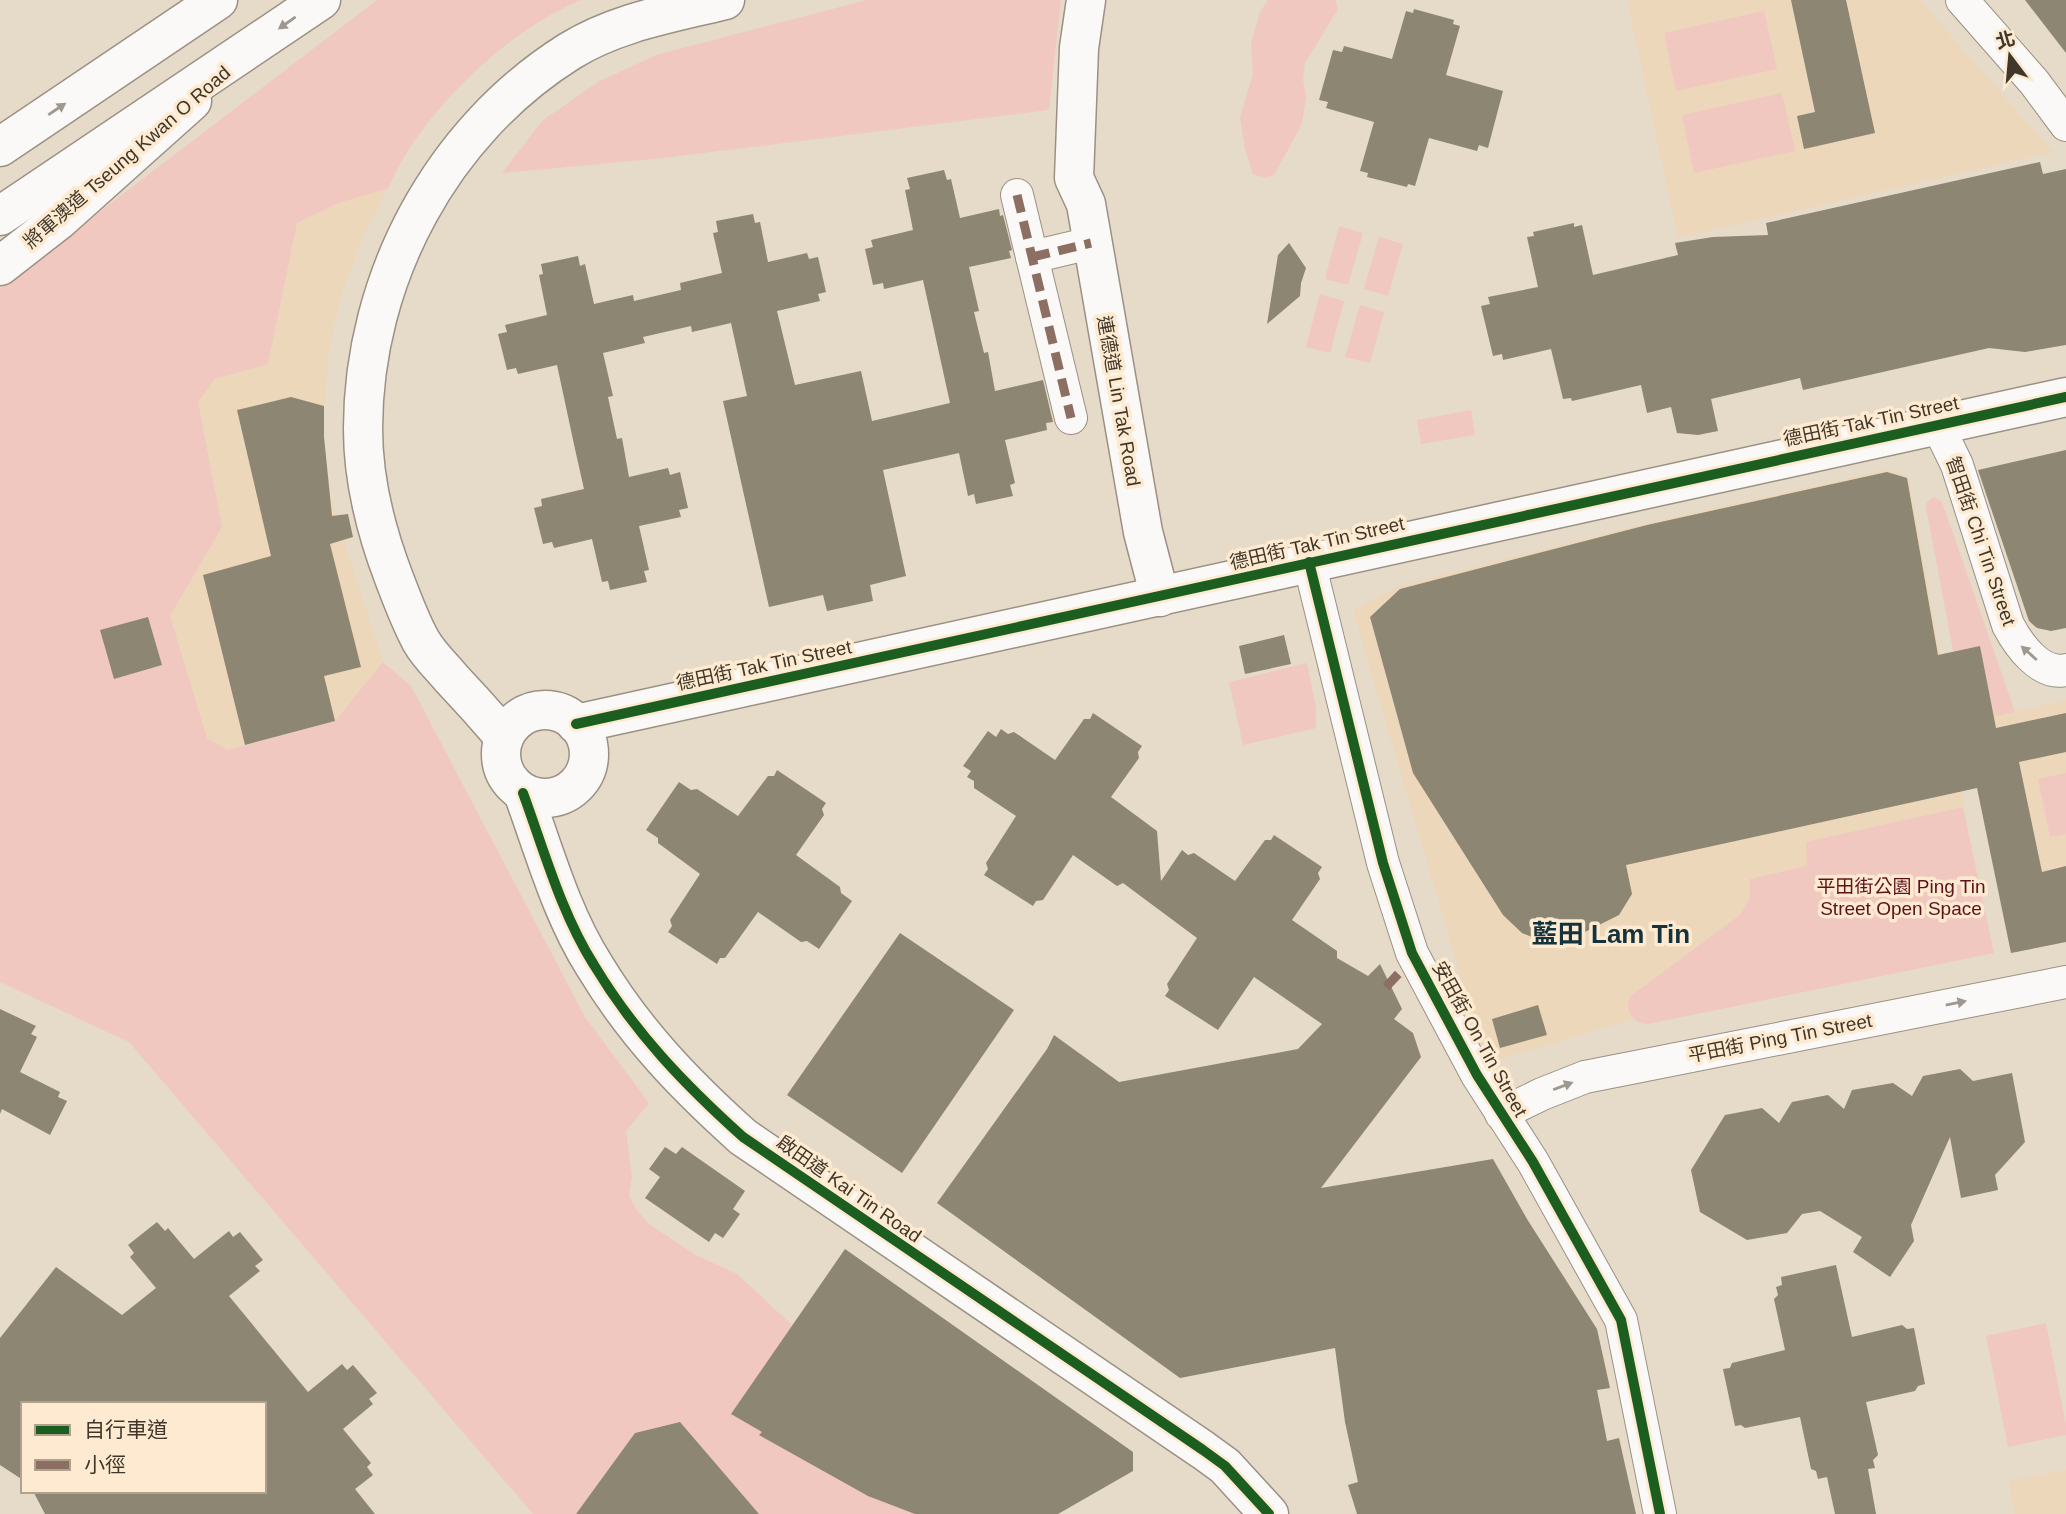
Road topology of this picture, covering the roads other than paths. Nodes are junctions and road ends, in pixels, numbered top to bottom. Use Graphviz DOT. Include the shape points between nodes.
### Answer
graph roads {
  1 [pos="218,0"];
  2 [pos="321,0"];
  3 [pos="725,0"];
  4 [pos="1086,0"];
  5 [pos="1106,0"];
  6 [pos="1962,0"];
  7 [pos="254,46"];
  8 [pos="2066,125"];
  9 [pos="0,147"];
  10 [pos="1017,195"];
  11 [pos="1086,204"];
  12 [pos="0,216"];
  13 [pos="1091,243"];
  14 [pos="1032,257"];
  15 [pos="0,267"];
  16 [pos="2066,397"];
  17 [pos="1071,418"];
  18 [pos="1937,424"];
  19 [pos="1309,562"];
  20 [pos="1160,597"];
  21 [pos="2066,670"];
  22 [pos="513,727"];
  23 [pos="582,735"];
  24 [pos="572,789"];
  25 [pos="523,793"];
  26 [pos="554,877"];
  27 [pos="2066,982"];
  28 [pos="1501,1114"];
  29 [pos="1269,1514"];
  30 [pos="1660,1514"];
  9 -- 1 [label="main road, one-way"];
  2 -- 7 [label="main road, 將軍澳道 Tseung Kwan O Road, one-way"];
  3 -- 22 [label="main road" via="629,24 572,50 524,85 481,125 443,171 413,222 390,276 374,331 364,416 365,460 374,512 389,565 423,644 440,666"];
  4 -- 11 [label="main road, 連德道 Lin Tak Road" via="1079,48 1074,178"];
  5 -- 11 [label="main road, 連德道 Lin Tak Road" via="1097,50 1093,174"];
  6 -- 8 [label="street"];
  7 -- 12 [label="main road, 將軍澳道 Tseung Kwan O Road"];
  7 -- 15 [label="main road, 將軍澳道 Tseung Kwan O Road"];
  10 -- 14 [label="street"];
  11 -- 13 [label="main road, 連德道 Lin Tak Road"];
  13 -- 14 [label="street"];
  13 -- 20 [label="main road, 連德道 Lin Tak Road" via="1143,532"];
  14 -- 17 [label="street"];
  16 -- 18 [label="main road, 德田街 Tak Tin Street"];
  18 -- 19 [label="main road, 德田街 Tak Tin Street"];
  21 -- 18 [label="street, 智田街 Chi Tin Street, one-way" via="2043,665 2016,641 1957,465"];
  19 -- 20 [label="main road, 德田街 Tak Tin Street"];
  19 -- 28 [label="street, 安田街 On Tin Street" via="1383,863 1412,953"];
  20 -- 23 [label="main road, 德田街 Tak Tin Street" via="677,702"];
  22 -- 23 [label="main road" via="535,712 550,711 564,715"];
  22 -- 25 [label="main road, 啟田道 Kai Tin Road" via="501,750 505,774"];
  23 -- 24 [label="main road" via="589,758"];
  24 -- 25 [label="main road" via="539,798"];
  24 -- 26 [label="main road"];
  25 -- 26 [label="main road, 啟田道 Kai Tin Road"];
  26 -- 29 [label="main road, 啟田道 Kai Tin Road" via="593,965 619,1005 654,1050 743,1137 1203,1450 1225,1466"];
  28 -- 27 [label="street, 平田街 Ping Tin Street, one-way" via="1585,1077"];
  28 -- 30 [label="street, 安田街 On Tin Street" via="1621,1320"];
}
